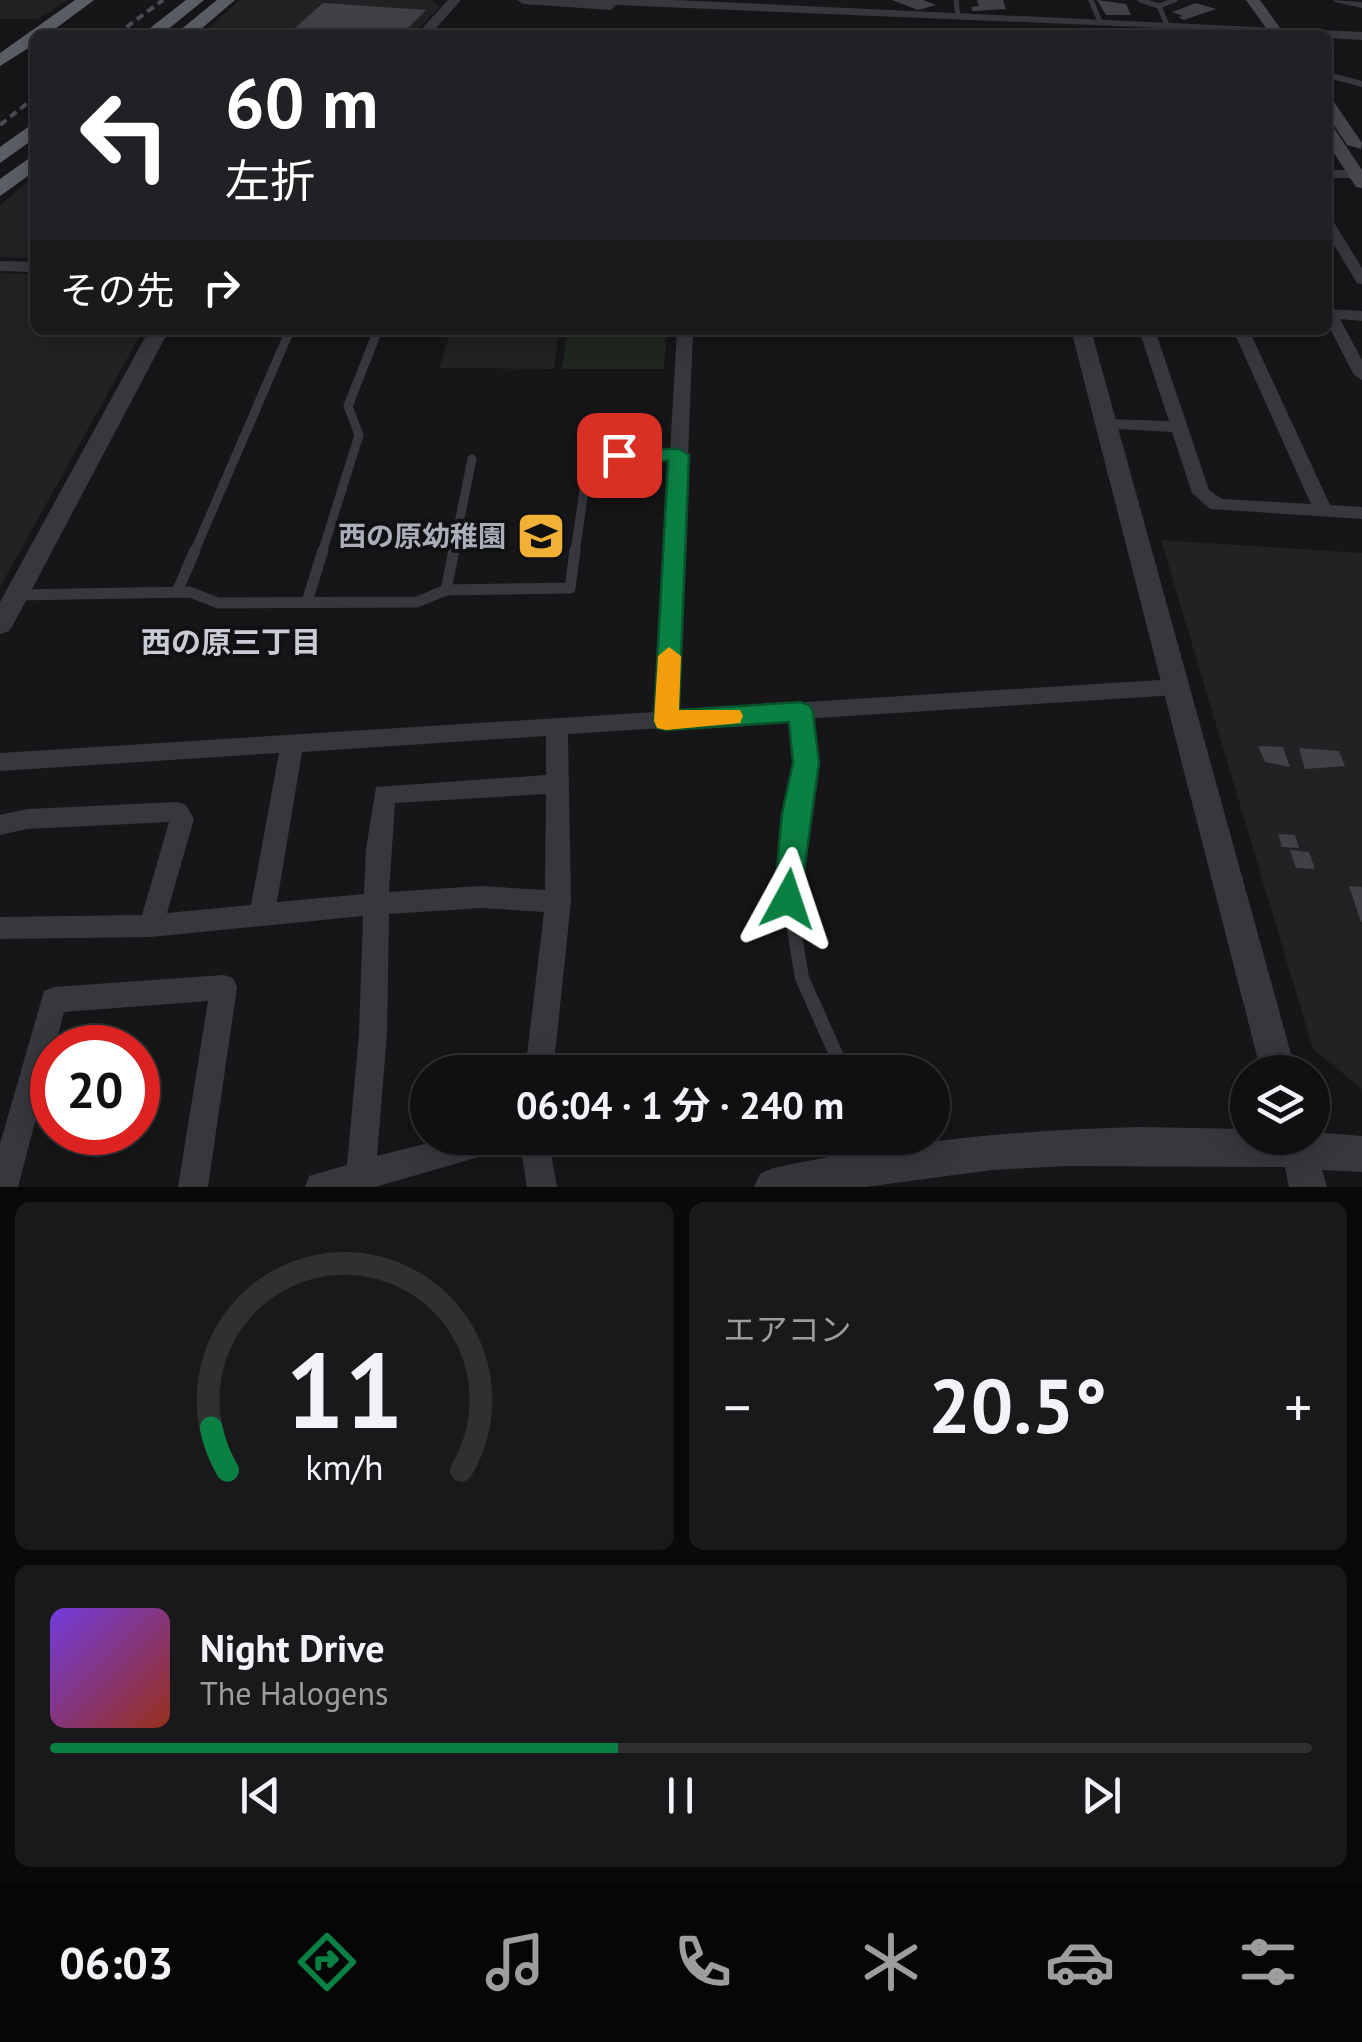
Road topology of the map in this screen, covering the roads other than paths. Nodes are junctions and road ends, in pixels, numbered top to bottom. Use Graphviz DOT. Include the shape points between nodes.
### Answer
graph roads {
  1 [pos="86,0"];
  2 [pos="110,0"];
  3 [pos="196,0"];
  4 [pos="226,0"];
  5 [pos="456,0"];
  6 [pos="523,0"];
  7 [pos="597,0"];
  8 [pos="956,0"];
  9 [pos="1091,0"];
  10 [pos="1140,0"];
  11 [pos="1175,0"];
  12 [pos="1236,0"];
  13 [pos="1253,0"];
  14 [pos="1338,0"];
  15 [pos="1159,6"];
  16 [pos="1362,6"];
  17 [pos="869,10"];
  18 [pos="958,18"];
  19 [pos="1100,22"];
  20 [pos="1167,25"];
  21 [pos="42,30"];
  22 [pos="68,30"];
  23 [pos="157,30"];
  24 [pos="189,30"];
  25 [pos="428,30"];
  26 [pos="1214,30"];
  27 [pos="1229,30"];
  28 [pos="1263,30"];
  29 [pos="1265,30"];
  30 [pos="1332,35"];
  31 [pos="1362,36"];
  32 [pos="30,39"];
  33 [pos="30,57"];
  34 [pos="0,60"];
  35 [pos="1332,76"];
  36 [pos="0,78"];
  37 [pos="1362,84"];
  38 [pos="1332,111"];
  39 [pos="30,132"];
  40 [pos="1332,138"];
  41 [pos="1362,154"];
  42 [pos="0,157"];
  43 [pos="30,164"];
  44 [pos="1332,175"];
  45 [pos="1359,179"];
  46 [pos="0,190"];
  47 [pos="1332,231"];
  48 [pos="0,266"];
  49 [pos="30,267"];
  50 [pos="1362,280"];
  51 [pos="1332,314"];
  52 [pos="1362,316"];
  53 [pos="1332,321"];
  54 [pos="156,335"];
  55 [pos="288,335"];
  56 [pos="376,335"];
  57 [pos="685,335"];
  58 [pos="1082,335"];
  59 [pos="1149,335"];
  60 [pos="1243,335"];
  61 [pos="1362,374"];
  62 [pos="1106,424"];
  63 [pos="1179,427"];
  64 [pos="679,455"];
  65 [pos="472,459"];
  66 [pos="1323,510"];
  67 [pos="1362,512"];
  68 [pos="446,590"];
  69 [pos="177,592"];
  70 [pos="16,595"];
  71 [pos="307,602"];
  72 [pos="0,625"];
  73 [pos="1176,688"];
  74 [pos="800,712"];
  75 [pos="666,721"];
  76 [pos="557,728"];
  77 [pos="292,744"];
  78 [pos="0,762"];
  79 [pos="558,784"];
  80 [pos="0,825"];
  81 [pos="558,902"];
  82 [pos="378,905"];
  83 [pos="262,916"];
  84 [pos="151,926"];
  85 [pos="0,928"];
  86 [pos="541,1055"];
  87 [pos="836,1055"];
  88 [pos="1274,1055"];
  89 [pos="1230,1143"];
  90 [pos="1330,1148"];
  91 [pos="1362,1154"];
  92 [pos="437,1155"];
  93 [pos="537,1155"];
  94 [pos="1301,1155"];
  95 [pos="360,1176"];
  96 [pos="3,1187"];
  97 [pos="193,1187"];
  98 [pos="320,1187"];
  99 [pos="542,1187"];
  100 [pos="774,1187"];
  101 [pos="1308,1187"];
  1 -- 21 [label="highway"];
  2 -- 22 [label="highway"];
  3 -- 23 [label="highway"];
  4 -- 24 [label="highway"];
  5 -- 25 [label="street"];
  6 -- 17 [label="street"];
  7 -- 17 [label="street"];
  8 -- 18 [label="lane"];
  9 -- 19 [label="lane"];
  10 -- 15 [label="lane"];
  11 -- 15 [label="lane"];
  12 -- 28 [label="main road"];
  13 -- 29 [label="main road"];
  14 -- 16 [label="street"];
  15 -- 20 [label="lane"];
  17 -- 18 [label="street"];
  17 -- 26 [label="street"];
  18 -- 19 [label="street"];
  19 -- 20 [label="street"];
  20 -- 27 [label="street"];
  30 -- 31 [label="street"];
  32 -- 34 [label="highway"];
  33 -- 36 [label="highway"];
  35 -- 37 [label="street"];
  38 -- 41 [label="main road"];
  39 -- 42 [label="highway"];
  40 -- 45 [label="main road"];
  43 -- 46 [label="highway"];
  44 -- 45 [label="lane"];
  47 -- 50 [label="street"];
  48 -- 49 [label="street"];
  51 -- 52 [label="street"];
  53 -- 61 [label="street"];
  54 -- 70 [label="street"];
  55 -- 69 [label="lane"];
  56 -- 71 [label="lane" via="348,406 359,435"];
  57 -- 64 [label="street"];
  58 -- 62 [label="street"];
  59 -- 63 [label="street"];
  60 -- 66 [label="street"];
  62 -- 63 [label="street"];
  62 -- 73 [label="street"];
  63 -- 66 [label="street" via="1208,500"];
  64 -- 68 [label="lane" via="589,455 570,588"];
  64 -- 75 [label="street"];
  65 -- 68 [label="lane"];
  66 -- 67 [label="street"];
  68 -- 71 [label="lane" via="418,602"];
  69 -- 70 [label="lane"];
  69 -- 71 [label="lane" via="218,603"];
  70 -- 72 [label="street"];
  73 -- 74 [label="street"];
  73 -- 88 [label="street"];
  74 -- 75 [label="street"];
  74 -- 87 [label="lane" via="806,763 788,899 802,978"];
  75 -- 76 [label="street"];
  76 -- 77 [label="street"];
  76 -- 79 [label="street"];
  77 -- 78 [label="street"];
  77 -- 83 [label="street"];
  79 -- 81 [label="street"];
  79 -- 82 [label="street" via="384,794"];
  80 -- 84 [label="street" via="178,812 182,819"];
  81 -- 82 [label="street" via="481,896"];
  81 -- 86 [label="street"];
  82 -- 83 [label="street"];
  82 -- 95 [label="street"];
  83 -- 84 [label="street"];
  84 -- 85 [label="street"];
  89 -- 100 [label="street" via="1077,1145 894,1161"];
  90 -- 91 [label="street"];
  92 -- 95 [label="street"];
  93 -- 99 [label="street"];
  94 -- 101 [label="street"];
  95 -- 98 [label="street"];
  96 -- 97 [label="street" via="54,1000 224,987"];
}
